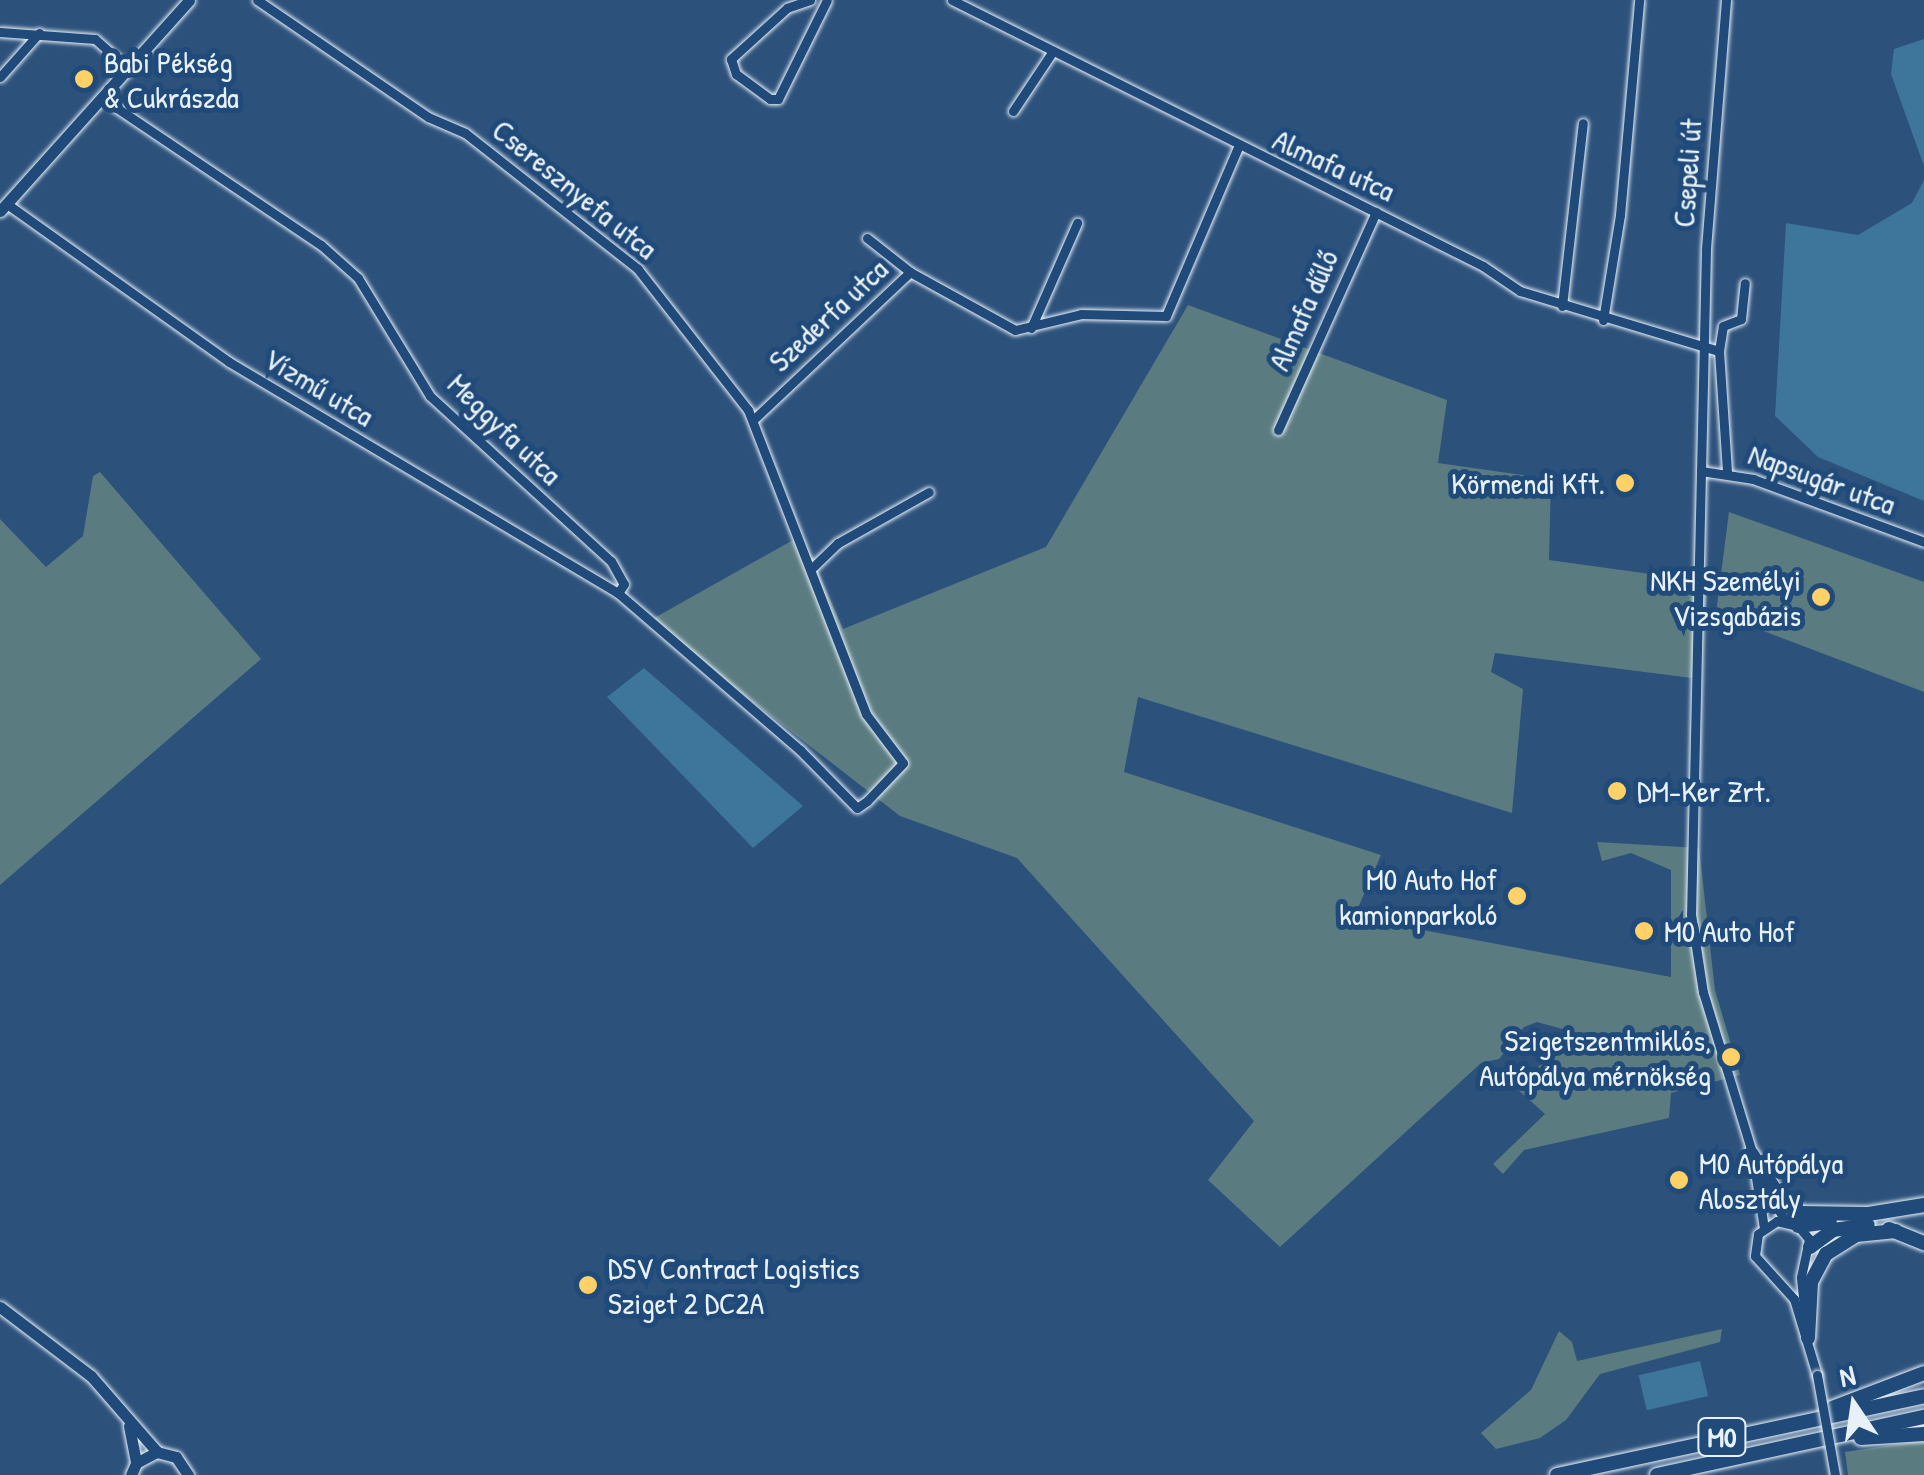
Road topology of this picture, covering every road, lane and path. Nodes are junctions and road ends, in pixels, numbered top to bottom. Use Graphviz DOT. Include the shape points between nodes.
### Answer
graph roads {
  1 [pos="189,0"];
  2 [pos="256,0"];
  3 [pos="810,0"];
  4 [pos="828,0"];
  5 [pos="952,0"];
  6 [pos="1639,0"];
  7 [pos="1726,0"];
  8 [pos="0,32"];
  9 [pos="39,32"];
  10 [pos="1053,51"];
  11 [pos="130,71"];
  12 [pos="0,77"];
  13 [pos="104,100"];
  14 [pos="1014,111"];
  15 [pos="1583,123"];
  16 [pos="1238,147"];
  17 [pos="4,208"];
  18 [pos="1376,212"];
  19 [pos="1077,224"];
  20 [pos="867,238"];
  21 [pos="910,272"];
  22 [pos="1745,283"];
  23 [pos="1562,306"];
  24 [pos="1603,320"];
  25 [pos="1031,328"];
  26 [pos="1704,351"];
  27 [pos="1719,351"];
  28 [pos="753,420"];
  29 [pos="1278,430"];
  30 [pos="1701,471"];
  31 [pos="1727,471"];
  32 [pos="929,492"];
  33 [pos="1924,542"];
  34 [pos="812,568"];
  35 [pos="618,593"];
  36 [pos="857,808"];
  37 [pos="1752,1153"];
  38 [pos="1924,1205"];
  39 [pos="1864,1214"];
  40 [pos="1792,1223"];
  41 [pos="1764,1228"];
  42 [pos="1896,1231"];
  43 [pos="1924,1243"];
  44 [pos="1810,1247"];
  45 [pos="1802,1269"];
  46 [pos="1779,1277"];
  47 [pos="0,1307"];
  48 [pos="1808,1338"];
  49 [pos="1924,1373"];
  50 [pos="1924,1396"];
  51 [pos="1815,1416"];
  52 [pos="1924,1417"];
  53 [pos="128,1422"];
  54 [pos="1924,1434"];
  55 [pos="1795,1444"];
  56 [pos="157,1452"];
  57 [pos="134,1469"];
  58 [pos="188,1475"];
  59 [pos="1557,1475"];
  60 [pos="1657,1475"];
  61 [pos="1836,1475"];
  1 -- 11 [label="main road"];
  2 -- 28 [label="street, Cseresznyefa utca" via="428,117 475,140 638,268"];
  3 -- 4 [label="street" via="787,8 731,59 736,74 770,99 778,99"];
  5 -- 10 [label="street, Almafa utca"];
  6 -- 24 [label="street" via="1620,215"];
  7 -- 26 [label="street, Csepeli út"];
  8 -- 9 [label="street"];
  9 -- 11 [label="street" via="95,39"];
  9 -- 12 [label="street"];
  10 -- 14 [label="street"];
  10 -- 16 [label="street, Almafa utca"];
  11 -- 13 [label="main road"];
  13 -- 17 [label="main road"];
  13 -- 35 [label="street, Meggyfa utca" via="321,245 358,278 430,396 611,561 624,584"];
  15 -- 23 [label="street"];
  16 -- 18 [label="street, Almafa utca"];
  16 -- 25 [label="street" via="1166,316 1081,314"];
  17 -- 35 [label="street, Vízmű utca" via="229,362"];
  18 -- 23 [label="street, Almafa utca" via="1509,286"];
  18 -- 29 [label="street, Almafa dűlő"];
  19 -- 25 [label="street"];
  20 -- 21 [label="street"];
  21 -- 25 [label="street, Szederfa utca" via="1001,325"];
  21 -- 28 [label="street, Szederfa utca"];
  22 -- 27 [label="street" via="1740,319 1724,326"];
  23 -- 24 [label="street, Almafa utca"];
  24 -- 26 [label="street, Almafa utca"];
  26 -- 27 [label="street, Almafa utca"];
  26 -- 30 [label="street, Csepeli út"];
  27 -- 31 [label="street"];
  28 -- 34 [label="street, Cseresznyefa utca"];
  30 -- 31 [label="street, Napsugár utca"];
  30 -- 37 [label="street, Csepeli út" via="1691,914 1717,1044"];
  31 -- 33 [label="street, Napsugár utca"];
  32 -- 34 [label="street" via="838,543"];
  34 -- 36 [label="street, Cseresznyefa utca" via="866,714 903,766"];
  35 -- 36 [label="street, Meggyfa utca"];
  37 -- 39 [label="highway" via="1781,1199 1801,1214"];
  37 -- 40 [label="street"];
  37 -- 41 [label="street"];
  38 -- 39 [label="highway"];
  39 -- 40 [label="highway"];
  40 -- 41 [label="street"];
  40 -- 44 [label="street"];
  41 -- 46 [label="street" via="1754,1256"];
  42 -- 43 [label="highway"];
  42 -- 44 [label="highway" via="1854,1226 1834,1230"];
  42 -- 48 [label="highway" via="1856,1235 1826,1254 1812,1282"];
  44 -- 45 [label="street"];
  45 -- 46 [label="street"];
  45 -- 48 [label="street"];
  46 -- 48 [label="street"];
  47 -- 53 [label="main road" via="67,1353"];
  48 -- 61 [label="street, bridge"];
  49 -- 51 [label="highway"];
  50 -- 51 [label="highway, M0"];
  51 -- 59 [label="highway, M0"];
  52 -- 55 [label="highway, M0"];
  53 -- 56 [label="main road"];
  53 -- 57 [label="main road"];
  54 -- 55 [label="highway"];
  55 -- 60 [label="highway, M0"];
  56 -- 57 [label="main road"];
  56 -- 58 [label="main road" via="176,1457"];
}
